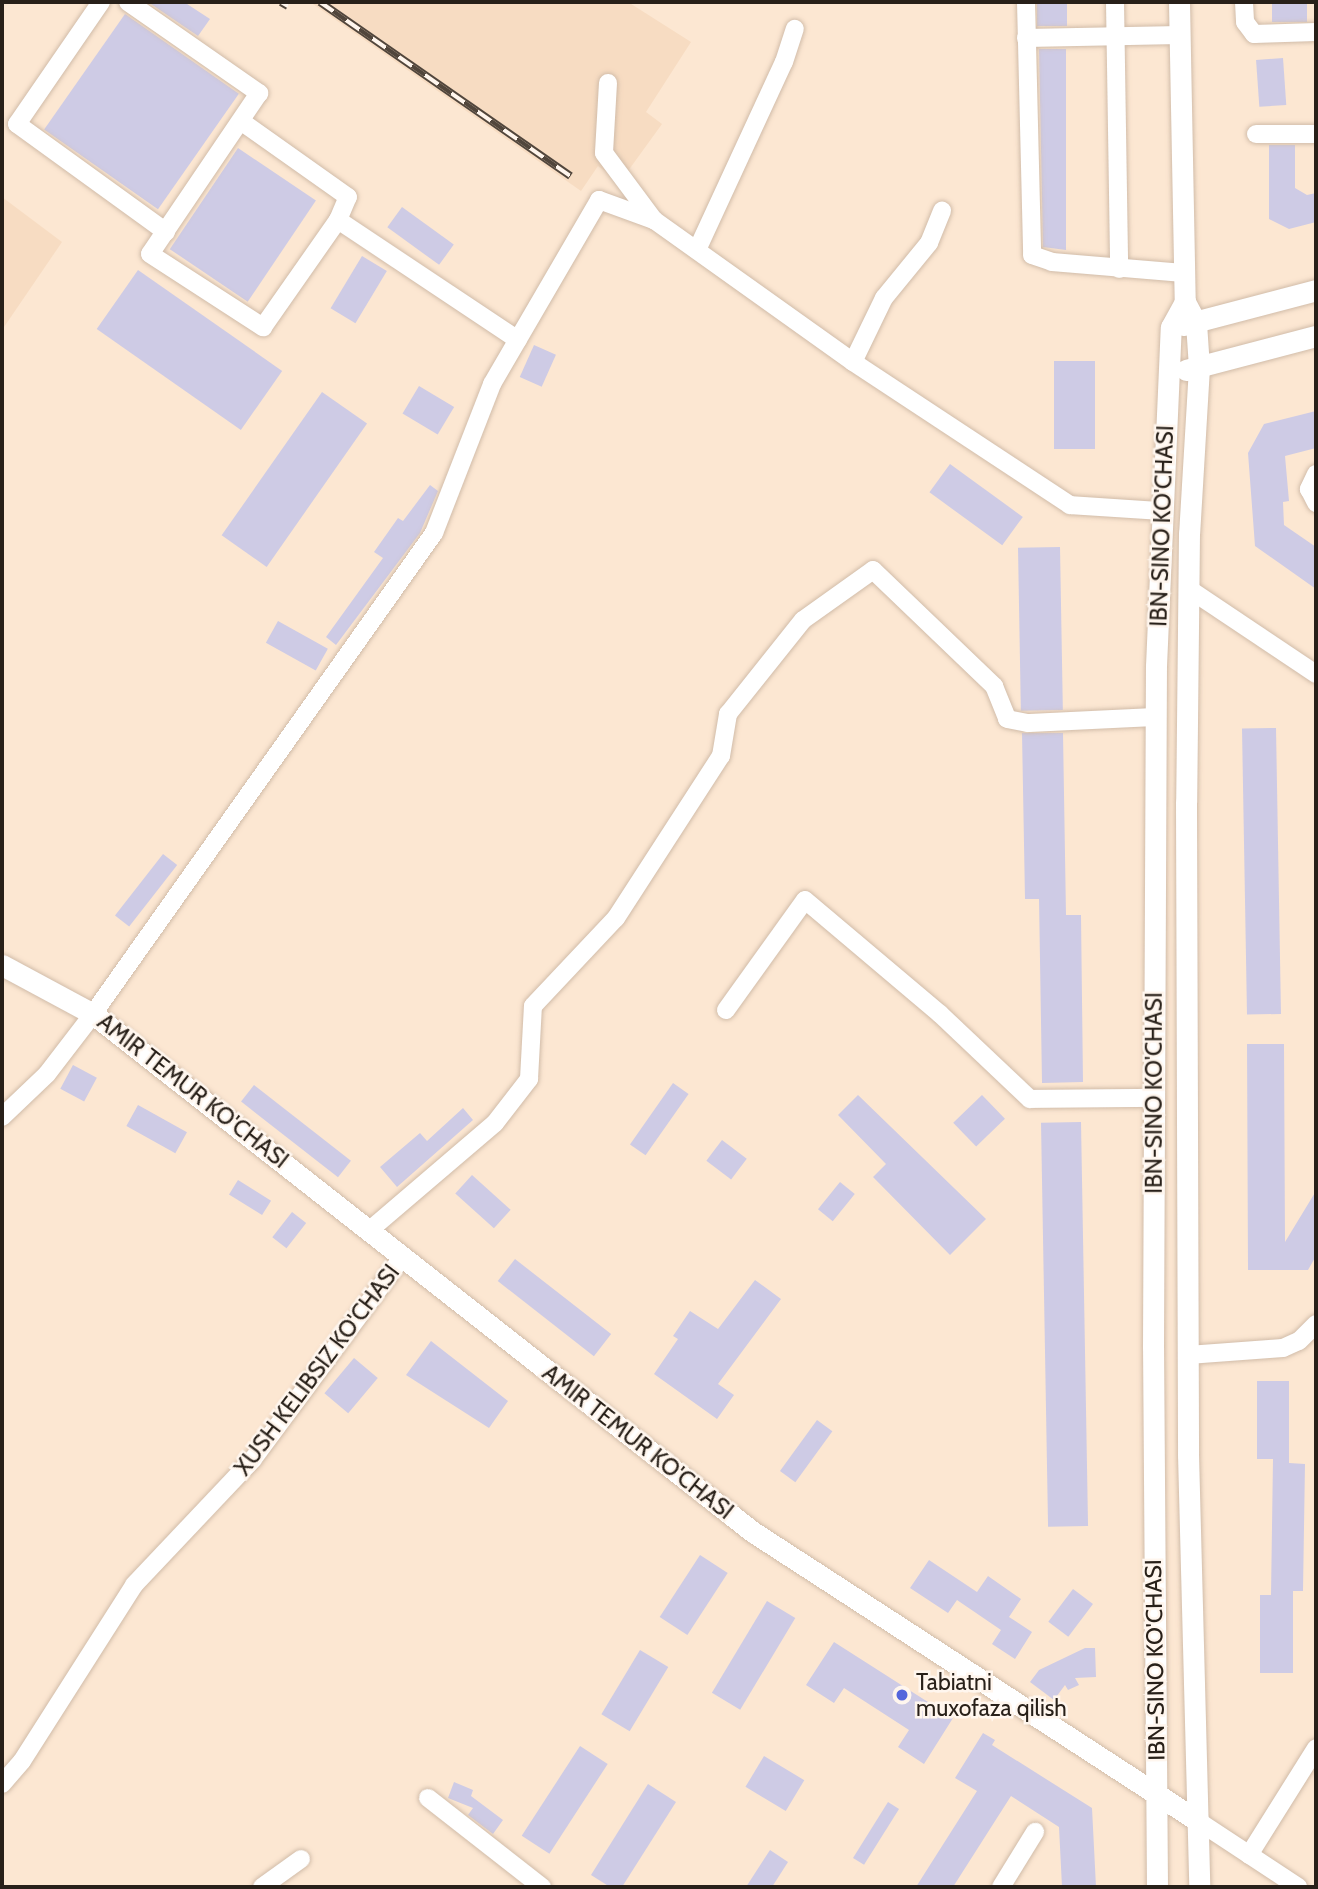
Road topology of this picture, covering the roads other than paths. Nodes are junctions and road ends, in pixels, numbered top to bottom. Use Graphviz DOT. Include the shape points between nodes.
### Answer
graph roads {
  1 [pos="101,2"];
  2 [pos="128,2"];
  3 [pos="1026,2"];
  4 [pos="1115,2"];
  5 [pos="1179,2"];
  6 [pos="1244,2"];
  7 [pos="794,29"];
  8 [pos="1316,32"];
  9 [pos="1180,35"];
  10 [pos="1116,36"];
  11 [pos="1026,38"];
  12 [pos="608,83"];
  13 [pos="242,122"];
  14 [pos="1256,134"];
  15 [pos="1316,134"];
  16 [pos="942,211"];
  17 [pos="338,220"];
  18 [pos="654,220"];
  19 [pos="166,232"];
  20 [pos="697,250"];
  21 [pos="1119,270"];
  22 [pos="1184,273"];
  23 [pos="1316,290"];
  24 [pos="1185,302"];
  25 [pos="1196,323"];
  26 [pos="1171,327"];
  27 [pos="1316,337"];
  28 [pos="518,340"];
  29 [pos="853,362"];
  30 [pos="1199,367"];
  31 [pos="1168,374"];
  32 [pos="1316,474"];
  33 [pos="1316,503"];
  34 [pos="1161,511"];
  35 [pos="1189,589"];
  36 [pos="1316,674"];
  37 [pos="1156,716"];
  38 [pos="2,965"];
  39 [pos="726,1010"];
  40 [pos="93,1014"];
  41 [pos="1154,1098"];
  42 [pos="2,1117"];
  43 [pos="371,1229"];
  44 [pos="403,1256"];
  45 [pos="1316,1324"];
  46 [pos="1188,1354"];
  47 [pos="1316,1748"];
  48 [pos="2,1784"];
  49 [pos="1156,1795"];
  50 [pos="428,1798"];
  51 [pos="1198,1821"];
  52 [pos="1035,1832"];
  53 [pos="1249,1855"];
  54 [pos="302,1859"];
  55 [pos="262,1887"];
  56 [pos="542,1887"];
  57 [pos="1001,1887"];
  58 [pos="1157,1887"];
  59 [pos="1199,1887"];
  60 [pos="1298,1887"];
  1 -- 19 [label="street" via="17,124"];
  2 -- 13 [label="street" via="260,93"];
  3 -- 11 [label="street"];
  4 -- 10 [label="street"];
  5 -- 9 [label="main road, IBN-SINO KO'CHASI"];
  6 -- 8 [label="street" via="1245,22 1254,34"];
  7 -- 20 [label="street" via="784,62"];
  9 -- 10 [label="street"];
  9 -- 22 [label="main road, IBN-SINO KO'CHASI"];
  10 -- 11 [label="street"];
  10 -- 21 [label="street"];
  11 -- 21 [label="street" via="1032,255 1039,260"];
  12 -- 18 [label="street" via="604,153"];
  13 -- 17 [label="street" via="348,197"];
  13 -- 19 [label="street"];
  14 -- 15 [label="street"];
  16 -- 29 [label="street" via="929,243 884,298"];
  17 -- 19 [label="street" via="263,327 150,254"];
  17 -- 28 [label="street"];
  18 -- 20 [label="street"];
  18 -- 28 [label="street" via="599,200"];
  20 -- 29 [label="street"];
  21 -- 22 [label="street"];
  22 -- 24 [label="main road, IBN-SINO KO'CHASI"];
  23 -- 25 [label="main road"];
  24 -- 25 [label="main road, IBN-SINO KO'CHASI"];
  24 -- 26 [label="main road, IBN-SINO KO'CHASI"];
  25 -- 26 [label="main road"];
  25 -- 30 [label="main road, IBN-SINO KO'CHASI"];
  26 -- 31 [label="main road, IBN-SINO KO'CHASI"];
  27 -- 30 [label="main road"];
  28 -- 40 [label="street" via="492,384 434,533"];
  29 -- 34 [label="street" via="1070,505"];
  30 -- 31 [label="main road"];
  30 -- 35 [label="main road, IBN-SINO KO'CHASI"];
  31 -- 34 [label="main road, IBN-SINO KO'CHASI"];
  32 -- 33 [label="street" via="1309,489"];
  34 -- 37 [label="main road, IBN-SINO KO'CHASI"];
  35 -- 36 [label="street"];
  35 -- 46 [label="main road, IBN-SINO KO'CHASI"];
  37 -- 41 [label="main road, IBN-SINO KO'CHASI"];
  37 -- 43 [label="street" via="1028,723 1007,719 995,686 873,570 803,620 728,714 721,757 615,918 533,1006 529,1079 495,1123"];
  38 -- 40 [label="main road, AMIR TEMUR KO'CHASI"];
  39 -- 41 [label="street" via="805,900 940,1014 1030,1099"];
  40 -- 42 [label="street" via="47,1074"];
  40 -- 43 [label="main road, AMIR TEMUR KO'CHASI"];
  41 -- 49 [label="main road, IBN-SINO KO'CHASI"];
  43 -- 44 [label="main road, AMIR TEMUR KO'CHASI"];
  44 -- 48 [label="street, XUSH KELIBSIZ KO'CHASI" via="253,1459 134,1585 22,1761"];
  44 -- 49 [label="main road, AMIR TEMUR KO'CHASI" via="753,1531"];
  45 -- 46 [label="street" via="1299,1341 1283,1348"];
  46 -- 51 [label="main road, IBN-SINO KO'CHASI"];
  47 -- 53 [label="street"];
  49 -- 51 [label="main road, AMIR TEMUR KO'CHASI"];
  49 -- 58 [label="main road, IBN-SINO KO'CHASI"];
  50 -- 56 [label="street"];
  51 -- 53 [label="street, AMIR TEMUR KO'CHASI"];
  51 -- 59 [label="main road, IBN-SINO KO'CHASI"];
  52 -- 57 [label="street"];
  53 -- 60 [label="street, AMIR TEMUR KO'CHASI"];
  54 -- 55 [label="street"];
}
